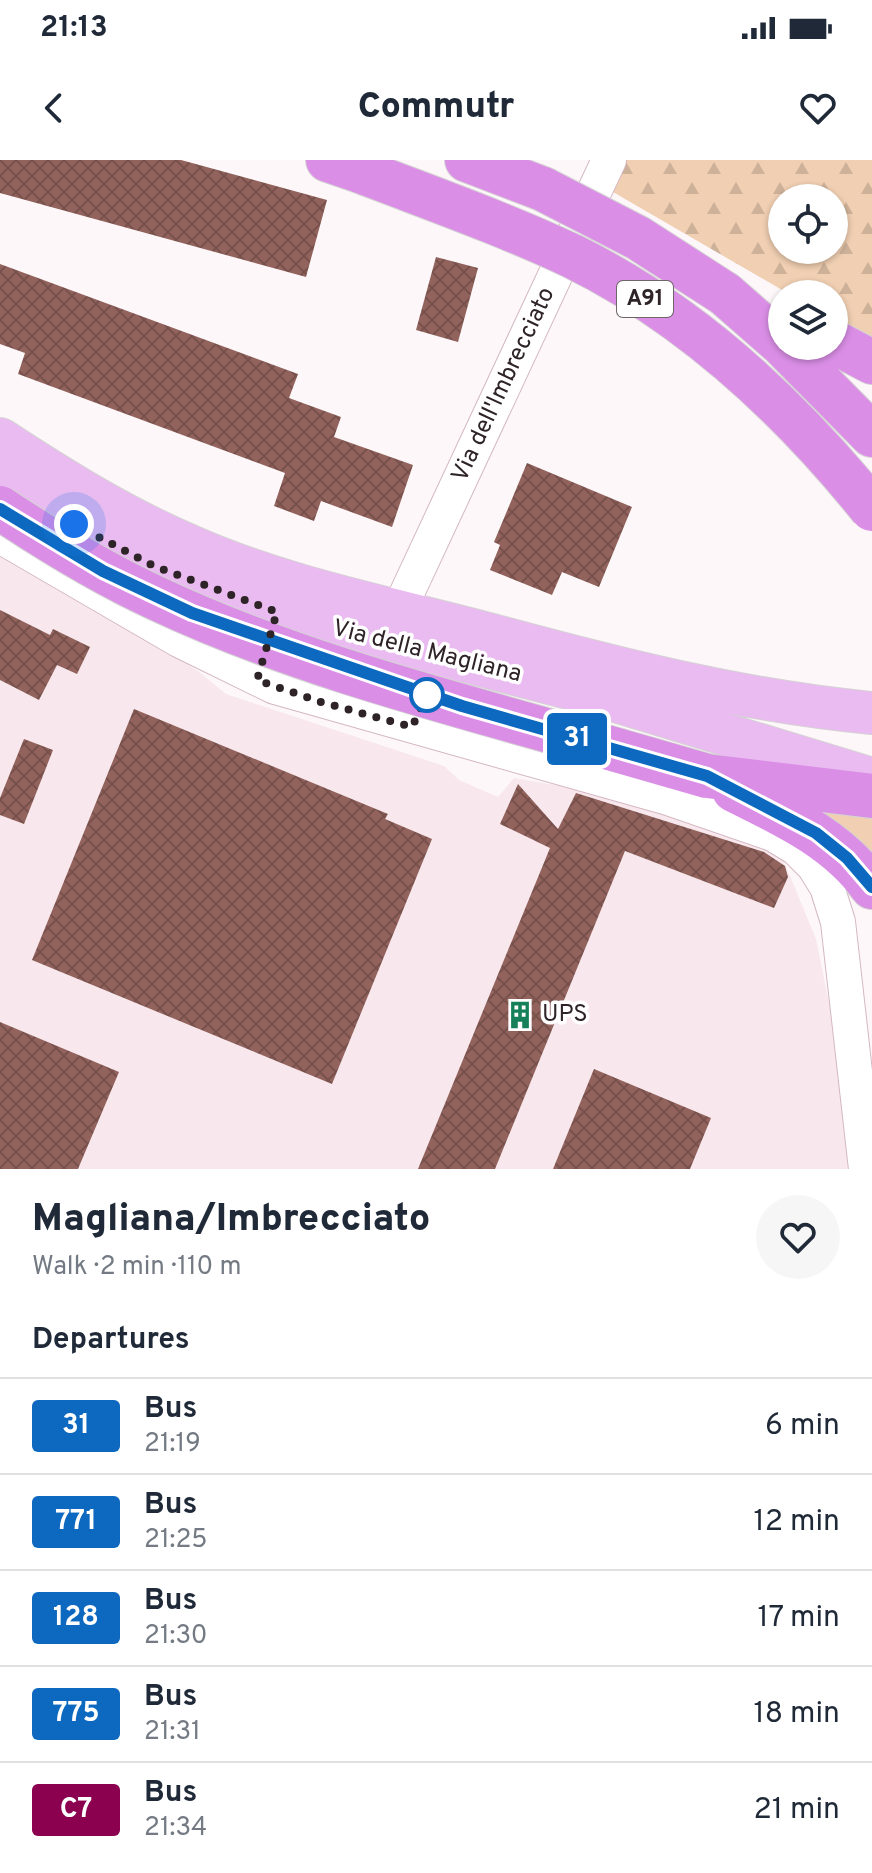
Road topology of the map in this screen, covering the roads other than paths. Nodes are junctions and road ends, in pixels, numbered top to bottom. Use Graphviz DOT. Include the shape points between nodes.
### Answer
graph roads {
  1 [pos="328,160"];
  2 [pos="467,160"];
  3 [pos="609,160"];
  4 [pos="725,294"];
  5 [pos="768,311"];
  6 [pos="768,332"];
  7 [pos="848,349"];
  8 [pos="798,360"];
  9 [pos="872,362"];
  10 [pos="872,435"];
  11 [pos="0,439"];
  12 [pos="0,479"];
  13 [pos="0,508"];
  14 [pos="872,509"];
  15 [pos="0,536"];
  16 [pos="399,610"];
  17 [pos="277,612"];
  18 [pos="257,680"];
  19 [pos="872,713"];
  20 [pos="707,776"];
  21 [pos="872,779"];
  22 [pos="872,796"];
  23 [pos="872,887"];
  24 [pos="866,1169"];
  1 -- 14 [label="highway, A91, bridge" via="513,230 629,288 745,374 807,432"];
  2 -- 4 [label="highway, A91, bridge" via="574,203"];
  3 -- 16 [label="street, Via dell'Imbrecciato"];
  4 -- 5 [label="highway"];
  4 -- 6 [label="highway, A91"];
  7 -- 9 [label="highway"];
  8 -- 10 [label="highway, A91"];
  11 -- 16 [label="main road, Via della Magliana" via="98,501 192,547 292,583"];
  12 -- 17 [label="main road, Via della Magliana" via="135,557"];
  13 -- 20 [label="highway, bridge" via="103,571 192,613 391,683"];
  15 -- 18 [label="street"];
  16 -- 19 [label="main road, Via della Magliana" via="731,693"];
  17 -- 18 [label="street"];
  17 -- 21 [label="main road, Via della Magliana" via="599,696"];
  18 -- 24 [label="street" via="668,798 773,834 796,848 827,887 838,922"];
  20 -- 22 [label="highway"];
  20 -- 23 [label="highway" via="816,833"];
}
